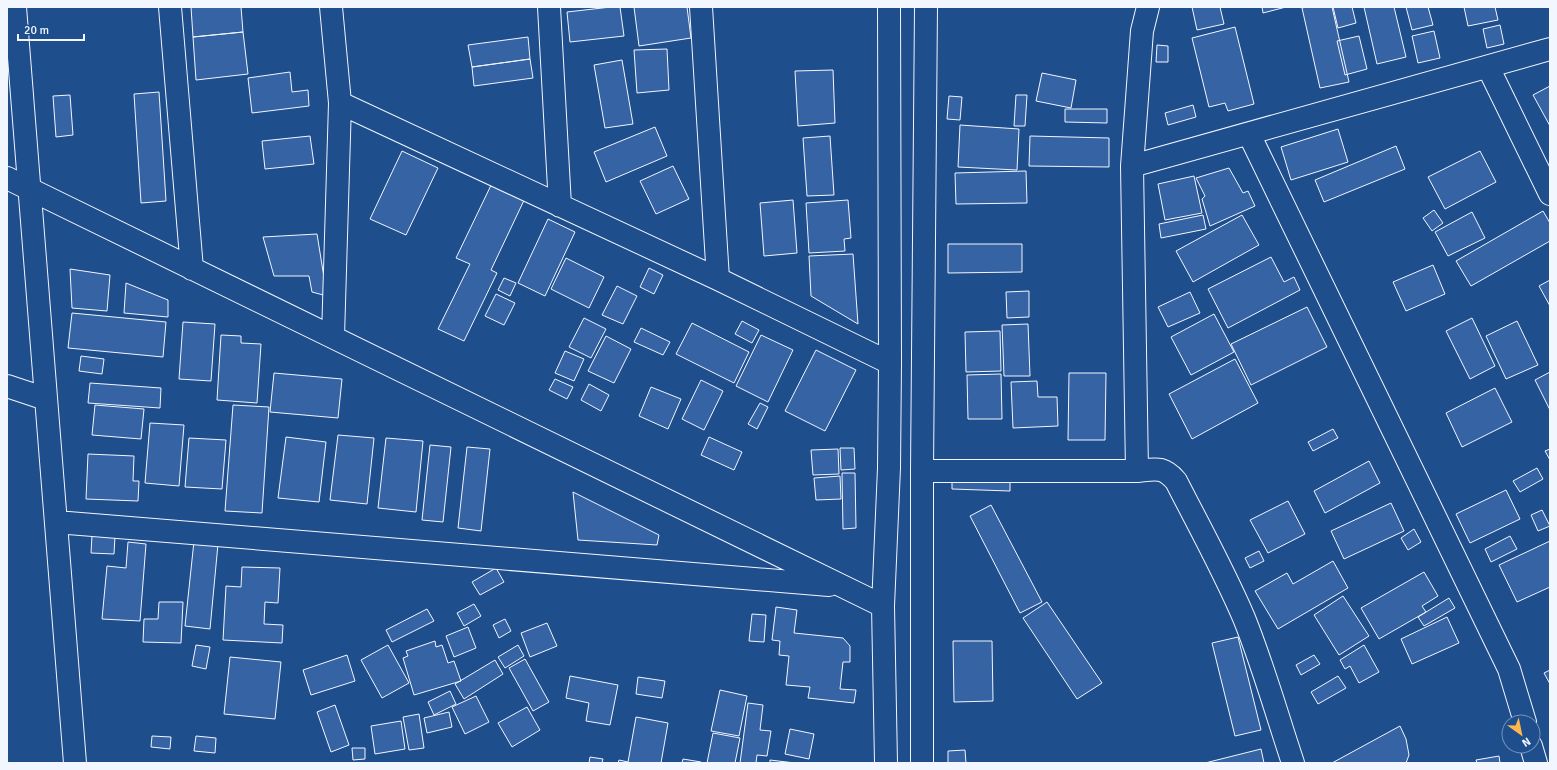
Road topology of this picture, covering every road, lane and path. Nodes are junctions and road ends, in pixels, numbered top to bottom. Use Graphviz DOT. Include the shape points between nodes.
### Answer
graph roads {
  1 [pos="15,7"];
  2 [pos="170,7"];
  3 [pos="332,7"];
  4 [pos="549,7"];
  5 [pos="701,7"];
  6 [pos="889,7"];
  7 [pos="926,7"];
  8 [pos="1148,7"];
  9 [pos="1550,49"];
  10 [pos="1488,67"];
  11 [pos="340,103"];
  12 [pos="1249,134"];
  13 [pos="1132,166"];
  14 [pos="7,178"];
  15 [pos="29,189"];
  16 [pos="1550,194"];
  17 [pos="560,206"];
  18 [pos="192,269"];
  19 [pos="718,279"];
  20 [pos="333,338"];
  21 [pos="890,363"];
  22 [pos="7,386"];
  23 [pos="46,399"];
  24 [pos="922,471"];
  25 [pos="1138,471"];
  26 [pos="56,522"];
  27 [pos="842,586"];
  28 [pos="883,606"];
  29 [pos="1522,714"];
  30 [pos="75,763"];
  31 [pos="886,763"];
  32 [pos="922,763"];
  33 [pos="1293,763"];
  1 -- 15 [label="street"];
  2 -- 18 [label="street"];
  3 -- 11 [label="street"];
  4 -- 17 [label="street"];
  5 -- 19 [label="street"];
  6 -- 21 [label="street"];
  7 -- 24 [label="street"];
  8 -- 13 [label="street" via="1142,31"];
  9 -- 10 [label="street"];
  10 -- 12 [label="street"];
  10 -- 16 [label="street"];
  11 -- 17 [label="street"];
  11 -- 20 [label="street"];
  12 -- 13 [label="street"];
  12 -- 29 [label="street" via="1509,669"];
  13 -- 25 [label="street"];
  14 -- 15 [label="street"];
  15 -- 18 [label="street"];
  15 -- 23 [label="street"];
  17 -- 19 [label="street"];
  18 -- 20 [label="street"];
  19 -- 21 [label="street"];
  20 -- 27 [label="street"];
  21 -- 28 [label="street" via="889,468"];
  22 -- 23 [label="street"];
  23 -- 26 [label="street"];
  24 -- 25 [label="street"];
  24 -- 32 [label="street"];
  25 -- 33 [label="street" via="1158,468 1169,473 1176,481 1229,585 1257,651"];
  26 -- 27 [label="street"];
  26 -- 30 [label="street"];
  27 -- 28 [label="street"];
  28 -- 31 [label="street"];
}
